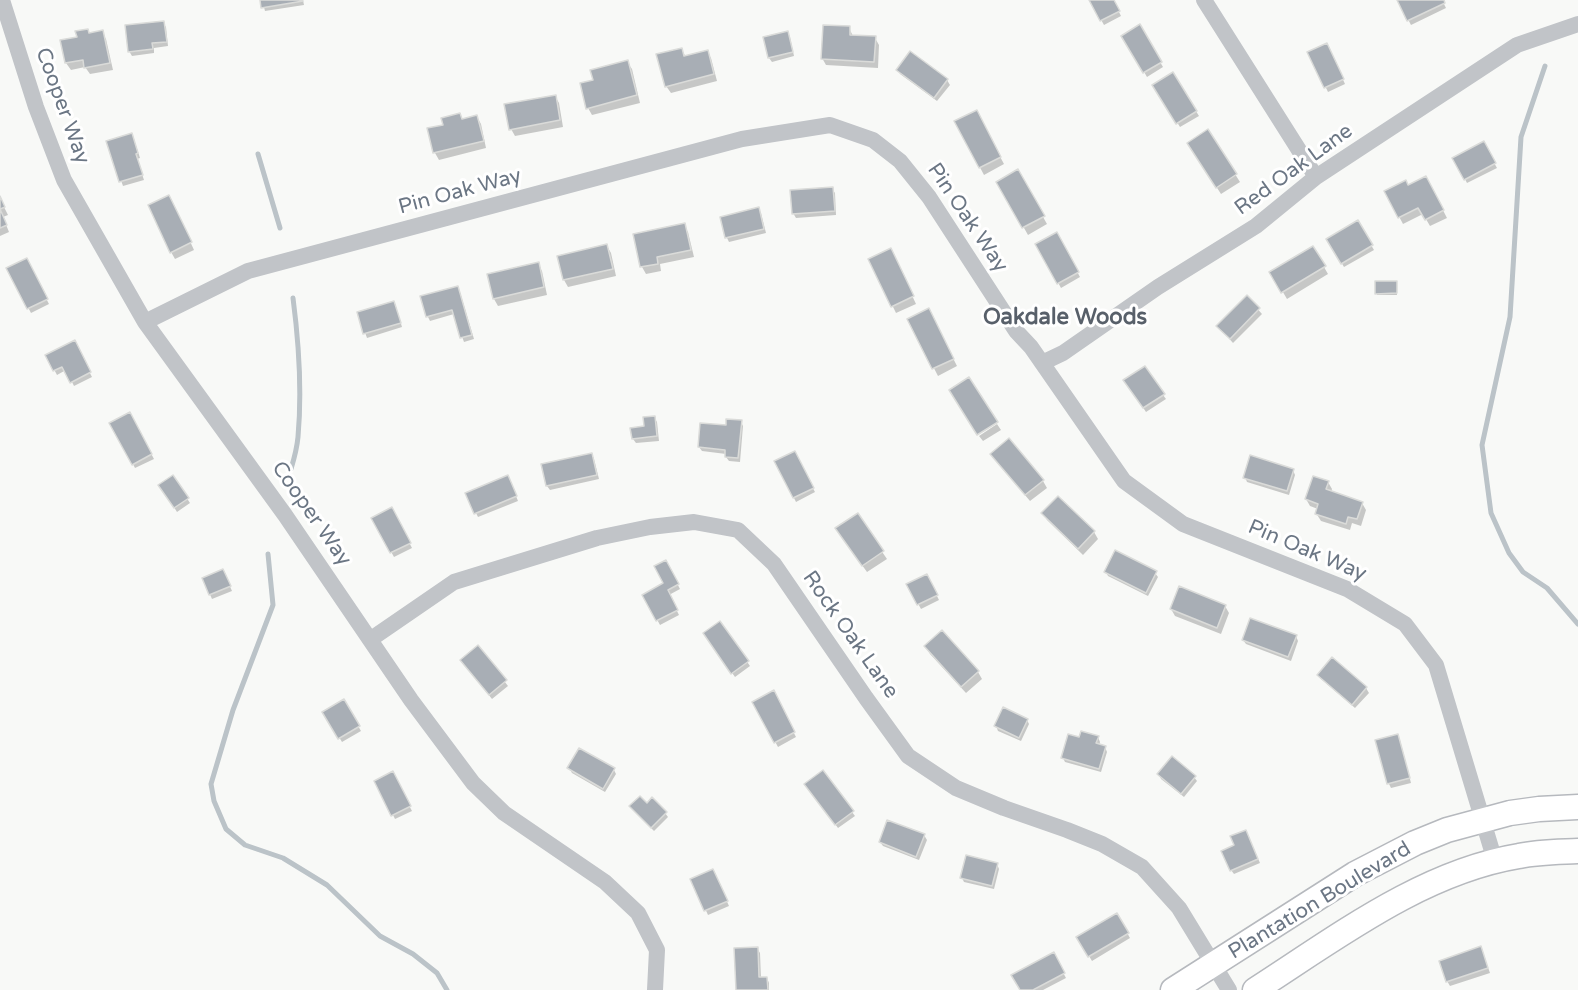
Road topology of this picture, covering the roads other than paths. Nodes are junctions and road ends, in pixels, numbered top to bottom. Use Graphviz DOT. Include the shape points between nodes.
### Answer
graph roads {
  1 [pos="2,0"];
  2 [pos="1204,0"];
  3 [pos="1578,24"];
  4 [pos="1316,177"];
  5 [pos="145,322"];
  6 [pos="1042,363"];
  7 [pos="371,639"];
  8 [pos="1578,807"];
  9 [pos="1483,819"];
  10 [pos="1578,851"];
  11 [pos="1495,861"];
  12 [pos="1213,965"];
  13 [pos="655,990"];
  14 [pos="1173,990"];
  15 [pos="1229,990"];
  16 [pos="1255,990"];
  1 -- 5 [label="street, Cooper Way" via="64,180"];
  2 -- 4 [label="street"];
  3 -- 4 [label="street, Red Oak Lane" via="1517,45"];
  4 -- 6 [label="street, Red Oak Lane" via="1256,226"];
  5 -- 6 [label="street, Pin Oak Way" via="248,272 742,139 830,124 873,140 900,161 929,197"];
  5 -- 7 [label="street, Cooper Way"];
  6 -- 9 [label="street, Pin Oak Way" via="1124,481 1183,524 1347,589 1405,624 1436,665"];
  7 -- 12 [label="street, Rock Oak Lane" via="454,582 597,538 694,522 738,530 774,564 908,756 956,788 1102,844 1142,867 1179,908"];
  7 -- 13 [label="street, Cooper Way" via="473,783 504,813 605,882 638,913 657,950"];
  8 -- 9 [label="street, Plantation Boulevard"];
  9 -- 11 [label="street, Pin Oak Way"];
  9 -- 12 [label="street, Plantation Boulevard" via="1415,843 1355,874"];
  10 -- 11 [label="street, Plantation Boulevard" via="1543,852"];
  11 -- 16 [label="street, Plantation Boulevard" via="1434,883 1377,912"];
  12 -- 14 [label="street, Plantation Boulevard"];
  12 -- 15 [label="street, Rock Oak Lane"];
}
